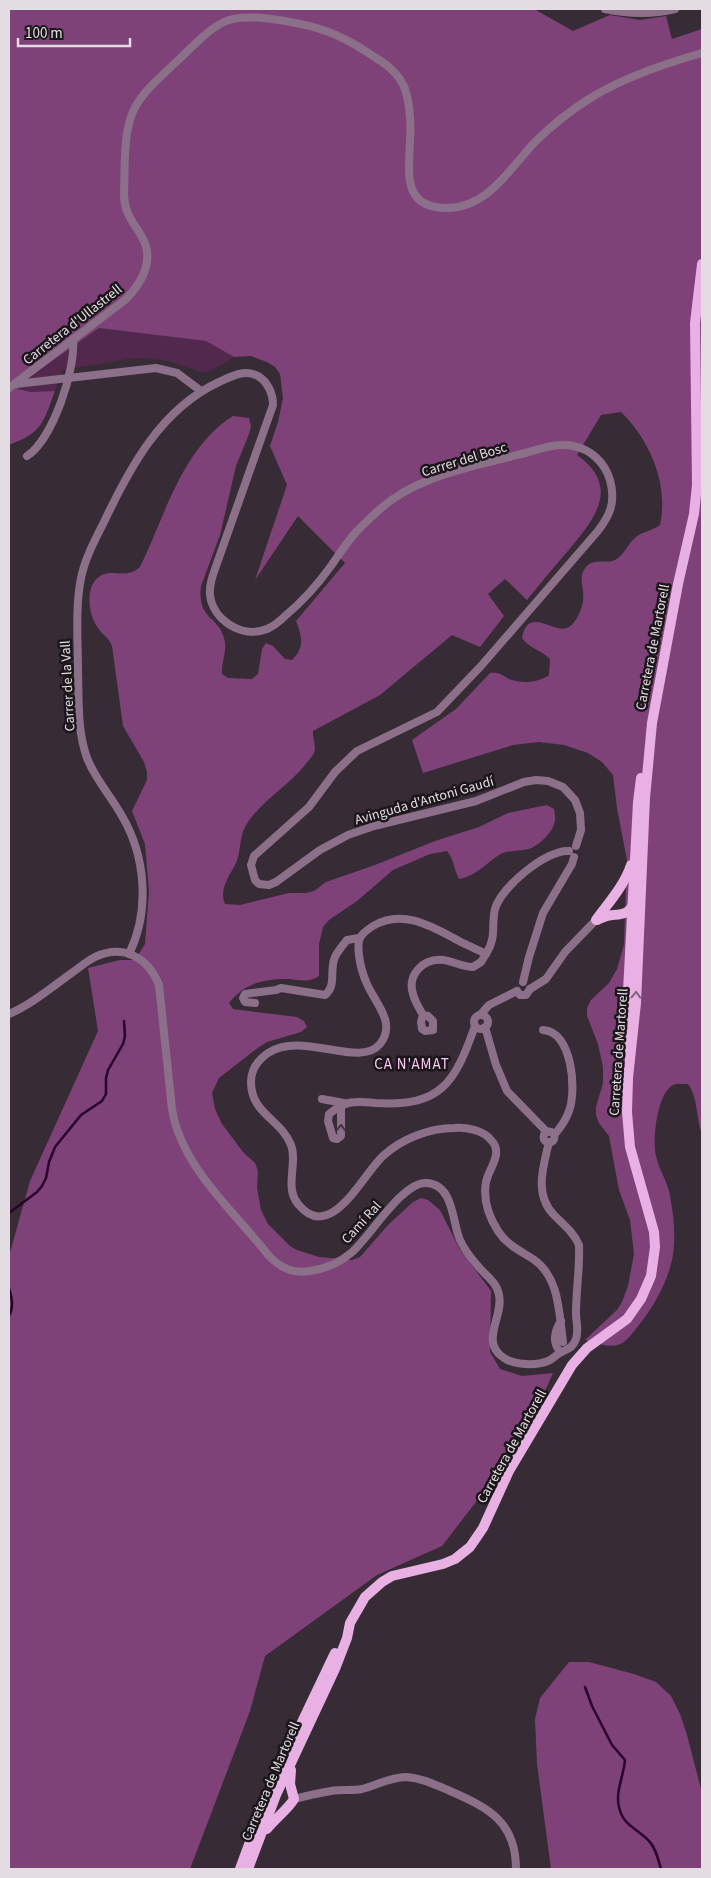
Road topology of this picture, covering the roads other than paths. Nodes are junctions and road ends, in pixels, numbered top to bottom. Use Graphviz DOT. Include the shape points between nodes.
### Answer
graph roads {
  1 [pos="605,9"];
  2 [pos="675,9"];
  3 [pos="702,54"];
  4 [pos="682,59"];
  5 [pos="702,60"];
  6 [pos="702,264"];
  7 [pos="74,339"];
  8 [pos="69,378"];
  9 [pos="12,386"];
  10 [pos="201,391"];
  11 [pos="27,456"];
  12 [pos="652,724"];
  13 [pos="635,853"];
  14 [pos="571,854"];
  15 [pos="642,882"];
  16 [pos="269,885"];
  17 [pos="612,898"];
  18 [pos="633,905"];
  19 [pos="618,915"];
  20 [pos="596,920"];
  21 [pos="640,928"];
  22 [pos="359,938"];
  23 [pos="629,951"];
  24 [pos="130,954"];
  25 [pos="486,954"];
  26 [pos="523,982"];
  27 [pos="530,988"];
  28 [pos="517,991"];
  29 [pos="255,1003"];
  30 [pos="9,1014"];
  31 [pos="481,1014"];
  32 [pos="423,1015"];
  33 [pos="475,1026"];
  34 [pos="485,1028"];
  35 [pos="543,1030"];
  36 [pos="628,1078"];
  37 [pos="322,1099"];
  38 [pos="551,1133"];
  39 [pos="560,1348"];
  40 [pos="350,1623"];
  41 [pos="291,1761"];
  42 [pos="277,1774"];
  43 [pos="276,1795"];
  44 [pos="291,1799"];
  45 [pos="260,1838"];
  46 [pos="249,1844"];
  47 [pos="240,1869"];
  48 [pos="248,1869"];
  49 [pos="516,1869"];
  1 -- 2 [label="street" via="648,14"];
  3 -- 4 [label="street, Carretera d'Ullastrell"];
  4 -- 5 [label="street, Carretera d'Ullastrell"];
  4 -- 7 [label="street, Carretera d'Ullastrell" via="592,97 536,141 500,181 475,202 438,208 421,201 411,190 408,103 403,86 392,70 342,37 323,30 250,17 226,21 213,28 153,84 132,114 128,130 124,204 130,220 144,240 146,267 134,290"];
  6 -- 12 [label="main road, Carretera de Martorell" via="695,323 698,485"];
  7 -- 8 [label="street"];
  7 -- 9 [label="street, Carretera d'Ullastrell"];
  8 -- 9 [label="street"];
  8 -- 10 [label="street" via="162,369 177,373"];
  8 -- 11 [label="street" via="44,440"];
  10 -- 16 [label="street, Carrer del Bosc" via="231,376 247,373 264,381 273,401 210,590 213,607 221,618 243,631 267,629 277,623 305,597 332,566 354,533 375,514 393,499 440,476 563,445 584,449 598,459 606,469 612,489 608,518 481,666 437,712 357,751 335,772 309,807 258,851 252,860 253,875 259,884"];
  10 -- 24 [label="street, Carrer de la Vall" via="156,432 133,465 84,564 78,602 80,729 83,742 94,773 123,817 142,874 140,927"];
  12 -- 13 [label="main road" via="642,770"];
  12 -- 15 [label="main road, Carretera de Martorell"];
  13 -- 17 [label="main road" via="626,880"];
  13 -- 18 [label="main road"];
  14 -- 16 [label="street, Avinguda d'Antoni Gaudí" via="581,830 580,812 575,800 563,787 536,780 476,801 348,835"];
  14 -- 25 [label="street" via="556,852 502,894 495,910 494,938"];
  14 -- 26 [label="street" via="572,864 543,913"];
  15 -- 18 [label="main road"];
  15 -- 21 [label="main road, Carretera de Martorell"];
  17 -- 18 [label="main road" via="624,895"];
  17 -- 19 [label="main road" via="610,908"];
  17 -- 20 [label="main road"];
  18 -- 19 [label="main road" via="628,912"];
  18 -- 21 [label="main road"];
  18 -- 23 [label="main road"];
  19 -- 20 [label="main road"];
  19 -- 23 [label="main road" via="626,924"];
  20 -- 27 [label="street" via="546,979"];
  36 -- 21 [label="main road, Carretera de Martorell, one-way"];
  22 -- 25 [label="street" via="378,923 410,919 428,924"];
  22 -- 29 [label="street" via="347,940 334,958 330,991 325,995 281,988 245,994 245,1002"];
  22 -- 39 [label="street" via="362,970 387,1024 380,1044 366,1053 289,1045 269,1053 252,1073 251,1090 257,1106 282,1131 292,1147 294,1198 312,1215 331,1214 342,1207 378,1160 405,1141 444,1128 485,1134 494,1142 497,1152 486,1183 491,1219 511,1246 533,1259 552,1283 561,1321 555,1335"];
  23 -- 36 [label="main road" via="625,1052"];
  24 -- 30 [label="street" via="113,952 92,958"];
  24 -- 39 [label="street, Camí Ral" via="152,970 159,985 172,1110 177,1129 200,1173 278,1265 295,1272 338,1262 366,1239 403,1194 425,1183 438,1186 450,1204 461,1242 476,1265 498,1288 501,1301 492,1339 498,1353 508,1360 533,1364 548,1362"];
  25 -- 32 [label="street" via="473,967 438,960 420,967 411,986"];
  26 -- 27 [label="street"];
  26 -- 28 [label="street"];
  27 -- 28 [label="street" via="524,995"];
  28 -- 31 [label="street" via="489,1005"];
  31 -- 33 [label="street" via="474,1018"];
  31 -- 34 [label="street" via="488,1020"];
  33 -- 34 [label="street"];
  33 -- 37 [label="street" via="459,1068 450,1081 431,1096 394,1103 343,1104"];
  34 -- 38 [label="street" via="507,1091"];
  35 -- 38 [label="street" via="554,1032 568,1054 573,1090 566,1120"];
  36 -- 40 [label="main road, Carretera de Martorell" via="630,1147 649,1211 655,1248 651,1276 641,1299 627,1319 587,1348 572,1365 470,1546 455,1560 392,1576 382,1582 365,1597"];
  38 -- 39 [label="street" via="544,1138 549,1142 542,1191 547,1207 579,1245 576,1322 572,1339"];
  40 -- 41 [label="main road, Carretera de Martorell" via="335,1669"];
  40 -- 42 [label="main road"];
  41 -- 43 [label="main road, Carretera de Martorell"];
  41 -- 44 [label="main road"];
  42 -- 43 [label="main road"];
  42 -- 46 [label="main road"];
  43 -- 44 [label="main road" via="283,1790"];
  43 -- 44 [label="main road" via="280,1806"];
  43 -- 45 [label="main road, Carretera de Martorell"];
  43 -- 46 [label="main road" via="270,1800"];
  44 -- 45 [label="main road"];
  44 -- 49 [label="street" via="333,1790 360,1789 396,1778 421,1780 474,1802 500,1820 512,1840"];
  45 -- 48 [label="main road, Carretera de Martorell"];
  46 -- 47 [label="main road"];
}
